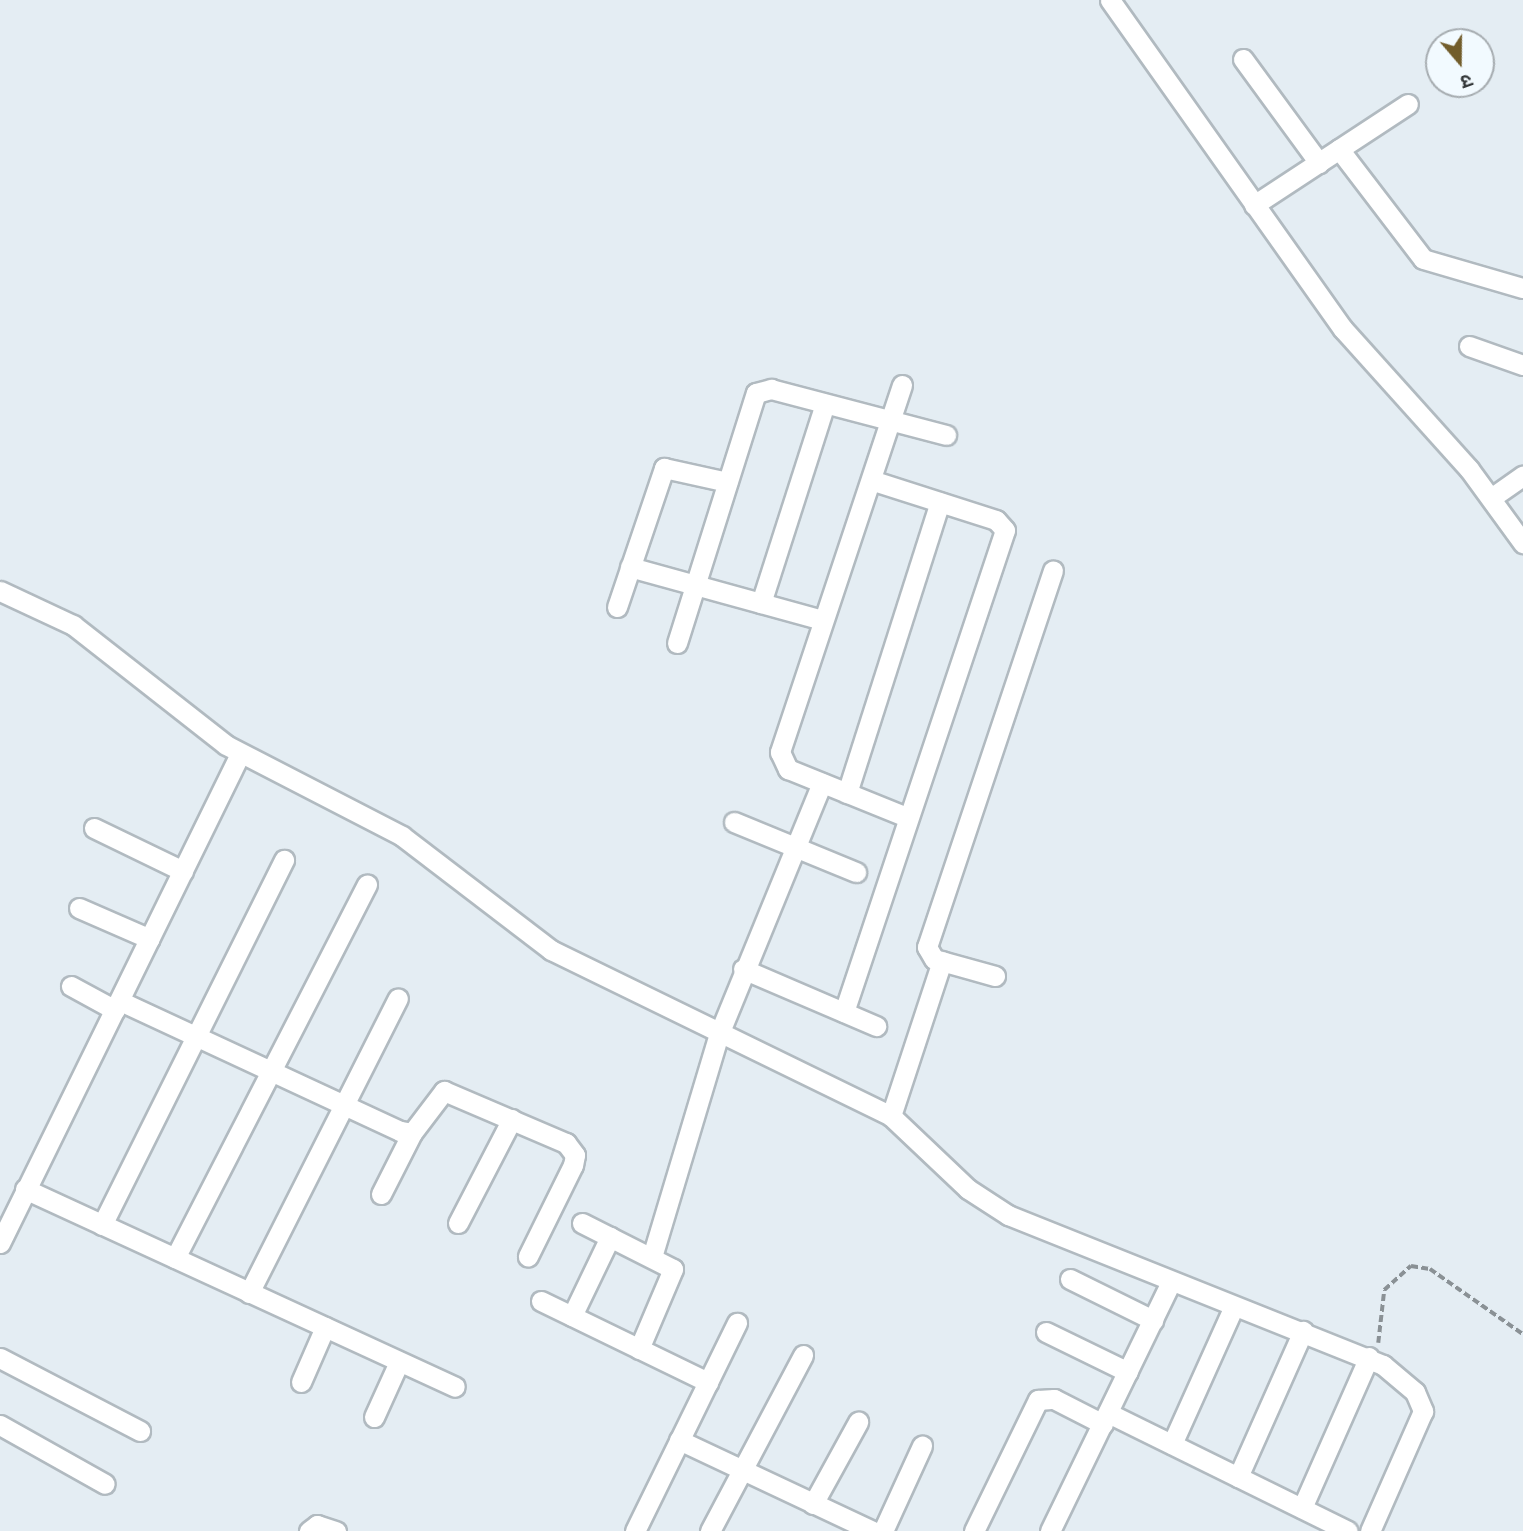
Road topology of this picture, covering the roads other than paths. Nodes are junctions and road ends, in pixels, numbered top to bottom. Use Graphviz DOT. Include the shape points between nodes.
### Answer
graph roads {
  1 [pos="1110,0"];
  2 [pos="1243,59"];
  3 [pos="1408,104"];
  4 [pos="1339,149"];
  5 [pos="1319,163"];
  6 [pos="1254,205"];
  7 [pos="1523,288"];
  8 [pos="1469,346"];
  9 [pos="1523,365"];
  10 [pos="902,385"];
  11 [pos="825,404"];
  12 [pos="891,421"];
  13 [pos="946,435"];
  14 [pos="1523,476"];
  15 [pos="871,480"];
  16 [pos="727,482"];
  17 [pos="1491,498"];
  18 [pos="940,502"];
  19 [pos="1523,543"];
  20 [pos="631,566"];
  21 [pos="1054,570"];
  22 [pos="695,585"];
  23 [pos="0,591"];
  24 [pos="761,603"];
  25 [pos="617,607"];
  26 [pos="823,620"];
  27 [pos="677,643"];
  28 [pos="240,754"];
  29 [pos="822,783"];
  30 [pos="847,793"];
  31 [pos="907,817"];
  32 [pos="733,822"];
  33 [pos="94,828"];
  34 [pos="795,847"];
  35 [pos="284,860"];
  36 [pos="183,871"];
  37 [pos="856,872"];
  38 [pos="367,884"];
  39 [pos="79,908"];
  40 [pos="150,939"];
  41 [pos="942,961"];
  42 [pos="743,969"];
  43 [pos="995,976"];
  44 [pos="71,986"];
  45 [pos="398,998"];
  46 [pos="118,1005"];
  47 [pos="844,1012"];
  48 [pos="876,1026"];
  49 [pos="719,1034"];
  50 [pos="196,1035"];
  51 [pos="270,1072"];
  52 [pos="343,1105"];
  53 [pos="891,1116"];
  54 [pos="512,1119"];
  55 [pos="412,1133"];
  56 [pos="25,1189"];
  57 [pos="381,1194"];
  58 [pos="458,1223"];
  59 [pos="582,1223"];
  60 [pos="102,1225"];
  61 [pos="610,1237"];
  62 [pos="0,1243"];
  63 [pos="528,1256"];
  64 [pos="175,1258"];
  65 [pos="652,1258"];
  66 [pos="1070,1279"];
  67 [pos="1170,1284"];
  68 [pos="249,1293"];
  69 [pos="541,1301"];
  70 [pos="1233,1308"];
  71 [pos="572,1316"];
  72 [pos="1153,1320"];
  73 [pos="737,1323"];
  74 [pos="325,1327"];
  75 [pos="1303,1331"];
  76 [pos="1046,1332"];
  77 [pos="639,1349"];
  78 [pos="803,1355"];
  79 [pos="1369,1357"];
  80 [pos="0,1358"];
  81 [pos="399,1362"];
  82 [pos="1128,1371"];
  83 [pos="301,1382"];
  84 [pos="708,1382"];
  85 [pos="455,1387"];
  86 [pos="374,1417"];
  87 [pos="1105,1419"];
  88 [pos="858,1422"];
  89 [pos="0,1425"];
  90 [pos="140,1432"];
  91 [pos="679,1440"];
  92 [pos="1172,1444"];
  93 [pos="922,1446"];
  94 [pos="740,1471"];
  95 [pos="1238,1477"];
  96 [pos="105,1484"];
  97 [pos="813,1504"];
  98 [pos="1302,1508"];
  99 [pos="309,1531"];
  100 [pos="336,1531"];
  101 [pos="635,1531"];
  102 [pos="710,1531"];
  103 [pos="872,1531"];
  104 [pos="883,1531"];
  105 [pos="974,1531"];
  106 [pos="1050,1531"];
  107 [pos="1348,1531"];
  108 [pos="1370,1531"];
  1 -- 6 [label="street"];
  2 -- 5 [label="street"];
  3 -- 4 [label="street"];
  4 -- 5 [label="street"];
  4 -- 7 [label="street" via="1423,259"];
  5 -- 6 [label="street"];
  6 -- 17 [label="street" via="1343,329"];
  8 -- 9 [label="street"];
  10 -- 12 [label="street"];
  11 -- 12 [label="street"];
  11 -- 16 [label="street" via="771,389 756,393"];
  11 -- 24 [label="street"];
  12 -- 13 [label="street"];
  12 -- 15 [label="street"];
  14 -- 17 [label="street"];
  15 -- 18 [label="street"];
  15 -- 26 [label="street"];
  16 -- 20 [label="street" via="664,468"];
  16 -- 22 [label="street"];
  17 -- 19 [label="street"];
  18 -- 30 [label="street"];
  18 -- 31 [label="street" via="996,520 1005,530"];
  20 -- 22 [label="street"];
  20 -- 25 [label="street"];
  21 -- 41 [label="street" via="929,935 929,954"];
  22 -- 24 [label="street"];
  22 -- 27 [label="street"];
  23 -- 28 [label="street" via="73,625 193,725"];
  24 -- 26 [label="street"];
  26 -- 29 [label="street" via="780,752 788,769"];
  28 -- 36 [label="street"];
  28 -- 49 [label="street" via="402,836 551,950"];
  29 -- 30 [label="street"];
  29 -- 34 [label="street"];
  30 -- 31 [label="street"];
  31 -- 47 [label="street"];
  32 -- 34 [label="street"];
  33 -- 36 [label="street"];
  34 -- 37 [label="street"];
  34 -- 42 [label="street"];
  35 -- 50 [label="street"];
  36 -- 40 [label="street"];
  38 -- 51 [label="street"];
  39 -- 40 [label="street"];
  40 -- 46 [label="street"];
  41 -- 43 [label="street"];
  41 -- 53 [label="street"];
  42 -- 47 [label="street"];
  42 -- 49 [label="street"];
  44 -- 46 [label="street"];
  45 -- 52 [label="street"];
  46 -- 50 [label="street"];
  46 -- 56 [label="street"];
  47 -- 48 [label="street"];
  49 -- 53 [label="street"];
  49 -- 65 [label="street"];
  50 -- 51 [label="street"];
  50 -- 60 [label="street"];
  51 -- 52 [label="street"];
  51 -- 64 [label="street"];
  52 -- 55 [label="street"];
  52 -- 68 [label="street"];
  53 -- 67 [label="street" via="999,1210"];
  54 -- 55 [label="street" via="444,1091"];
  54 -- 58 [label="street"];
  54 -- 63 [label="street" via="566,1143 575,1155"];
  55 -- 57 [label="street"];
  56 -- 60 [label="street"];
  56 -- 62 [label="street"];
  59 -- 61 [label="street"];
  60 -- 64 [label="street"];
  61 -- 65 [label="street"];
  61 -- 71 [label="street"];
  64 -- 68 [label="street"];
  65 -- 77 [label="street" via="675,1276"];
  66 -- 72 [label="street"];
  67 -- 70 [label="street"];
  67 -- 72 [label="street"];
  68 -- 74 [label="street"];
  69 -- 71 [label="street"];
  70 -- 75 [label="street"];
  70 -- 92 [label="street"];
  71 -- 77 [label="street"];
  72 -- 82 [label="street"];
  73 -- 84 [label="street"];
  74 -- 81 [label="street"];
  74 -- 83 [label="street"];
  75 -- 79 [label="street"];
  75 -- 95 [label="street"];
  76 -- 82 [label="street"];
  77 -- 84 [label="street"];
  78 -- 94 [label="street"];
  79 -- 98 [label="street"];
  79 -- 108 [label="street" via="1409,1384 1423,1411"];
  80 -- 90 [label="street"];
  81 -- 85 [label="street"];
  81 -- 86 [label="street"];
  82 -- 87 [label="street"];
  84 -- 91 [label="street"];
  87 -- 92 [label="street"];
  87 -- 105 [label="street" via="1054,1399 1038,1400"];
  87 -- 106 [label="street"];
  88 -- 97 [label="street"];
  89 -- 96 [label="street"];
  91 -- 94 [label="street"];
  91 -- 101 [label="street"];
  92 -- 95 [label="street"];
  93 -- 104 [label="street"];
  94 -- 97 [label="street"];
  94 -- 102 [label="street"];
  95 -- 98 [label="street"];
  97 -- 103 [label="street"];
  98 -- 107 [label="street"];
  99 -- 100 [label="street" via="317,1525"];
}
